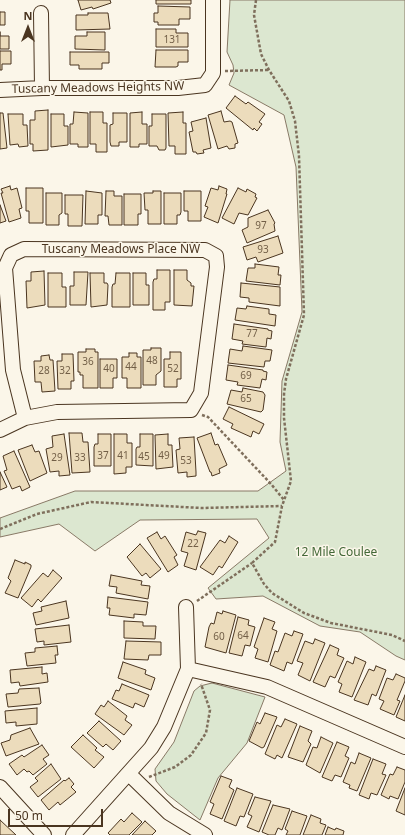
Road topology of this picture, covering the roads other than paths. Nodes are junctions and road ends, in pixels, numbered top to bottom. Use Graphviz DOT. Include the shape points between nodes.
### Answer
graph roads {
  1 [pos="213,0"];
  2 [pos="41,13"];
  3 [pos="42,88"];
  4 [pos="0,90"];
  5 [pos="25,418"];
  6 [pos="0,430"];
  7 [pos="186,608"];
  8 [pos="194,670"];
  9 [pos="405,747"];
  10 [pos="128,774"];
  11 [pos="0,787"];
  12 [pos="44,835"];
  13 [pos="73,835"];
  14 [pos="205,835"];
  1 -- 3 [label="street, Tuscany Meadows Heights NW" via="213,73 204,84 178,88"];
  2 -- 3 [label="street"];
  3 -- 4 [label="street, Tuscany Meadows Heights NW"];
  5 -- 5 [label="street, Tuscany Meadows Place NW" via="57,412 191,410 201,393 217,267 216,256 205,250 24,249 11,255 5,268 13,370"];
  5 -- 6 [label="street"];
  7 -- 8 [label="street"];
  8 -- 9 [label="street" via="267,687"];
  8 -- 10 [label="street" via="151,748"];
  10 -- 13 [label="street"];
  10 -- 14 [label="street" via="169,813"];
  11 -- 12 [label="street"];
}
